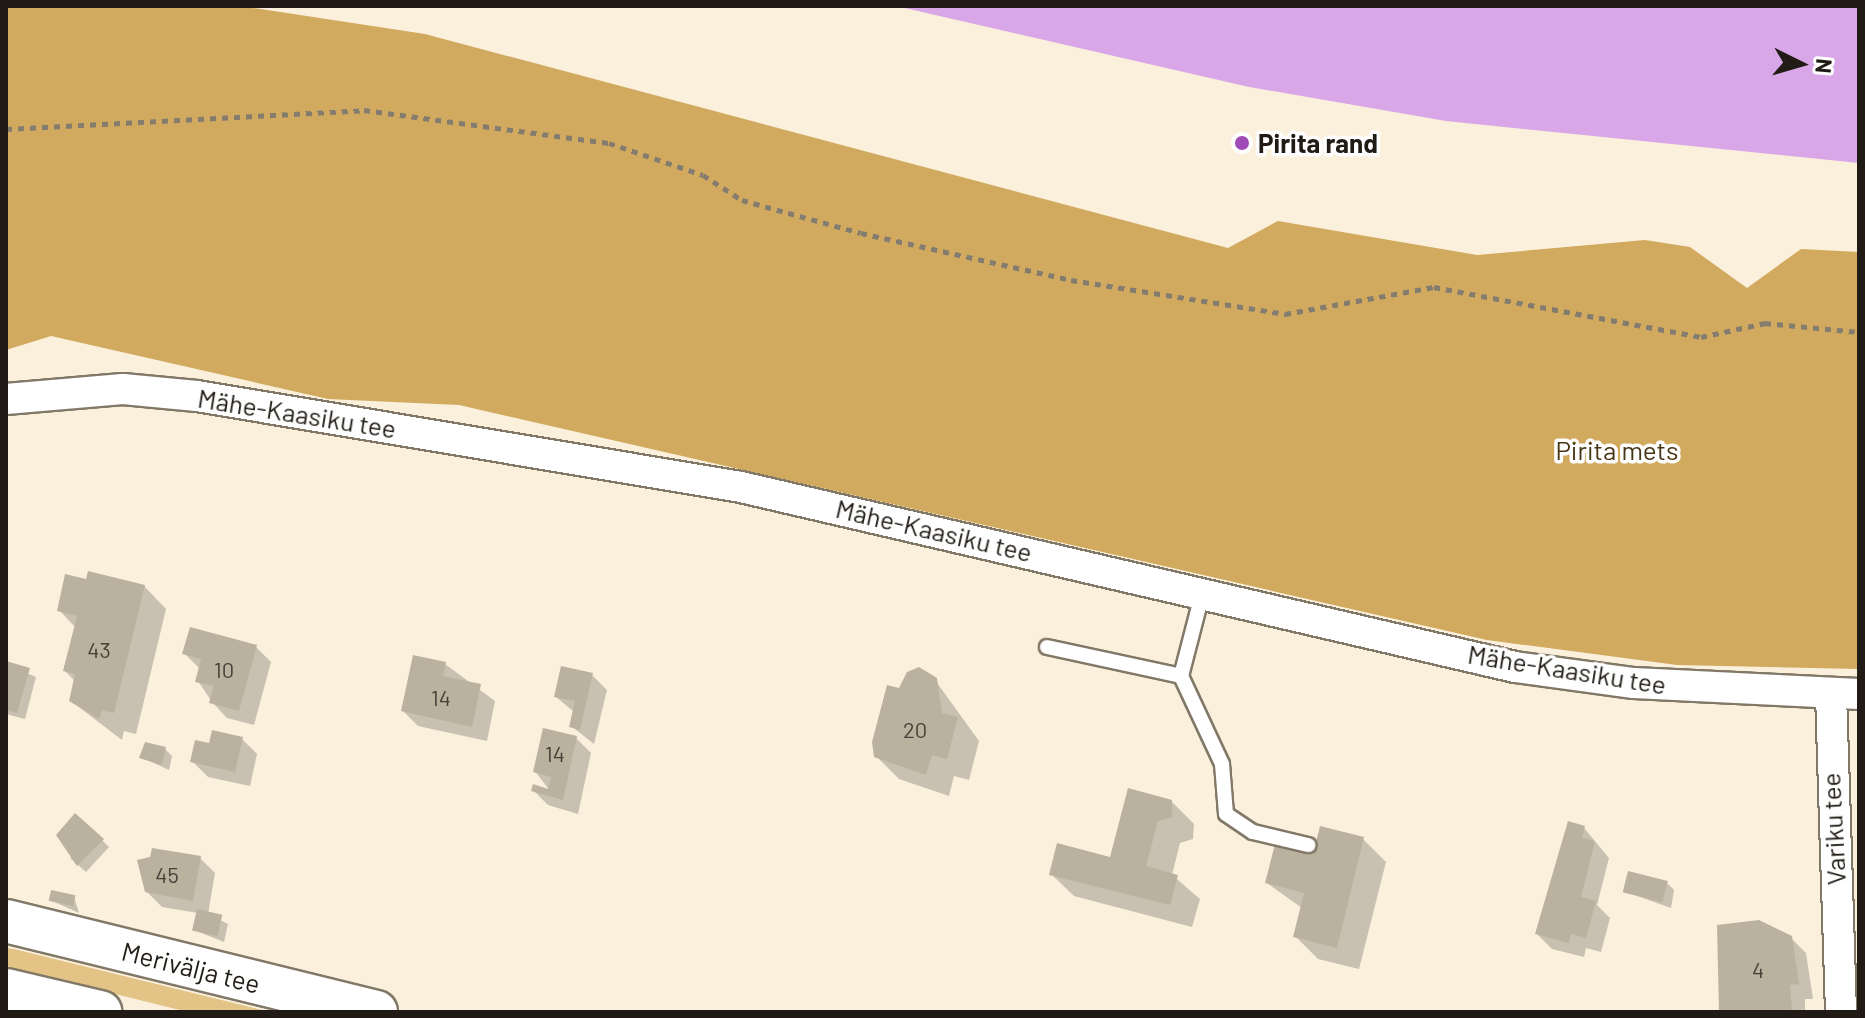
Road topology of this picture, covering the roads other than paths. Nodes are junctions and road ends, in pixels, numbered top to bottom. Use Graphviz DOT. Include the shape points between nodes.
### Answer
graph roads {
  1 [pos="6,399"];
  2 [pos="1203,591"];
  3 [pos="1047,647"];
  4 [pos="1181,676"];
  5 [pos="1845,694"];
  6 [pos="1308,845"];
  7 [pos="6,921"];
  8 [pos="6,990"];
  9 [pos="100,1012"];
  10 [pos="376,1012"];
  11 [pos="1841,1012"];
  1 -- 2 [label="street, Mähe-Kaasiku tee" via="123,389 236,402 741,487"];
  2 -- 4 [label="lane"];
  2 -- 5 [label="street, Mähe-Kaasiku tee" via="1515,667 1634,683"];
  3 -- 4 [label="lane"];
  4 -- 6 [label="lane" via="1222,764 1223,800 1234,824"];
  5 -- 11 [label="street, Variku tee"];
  7 -- 10 [label="main road, Merivälja tee"];
  8 -- 9 [label="main road"];
}
